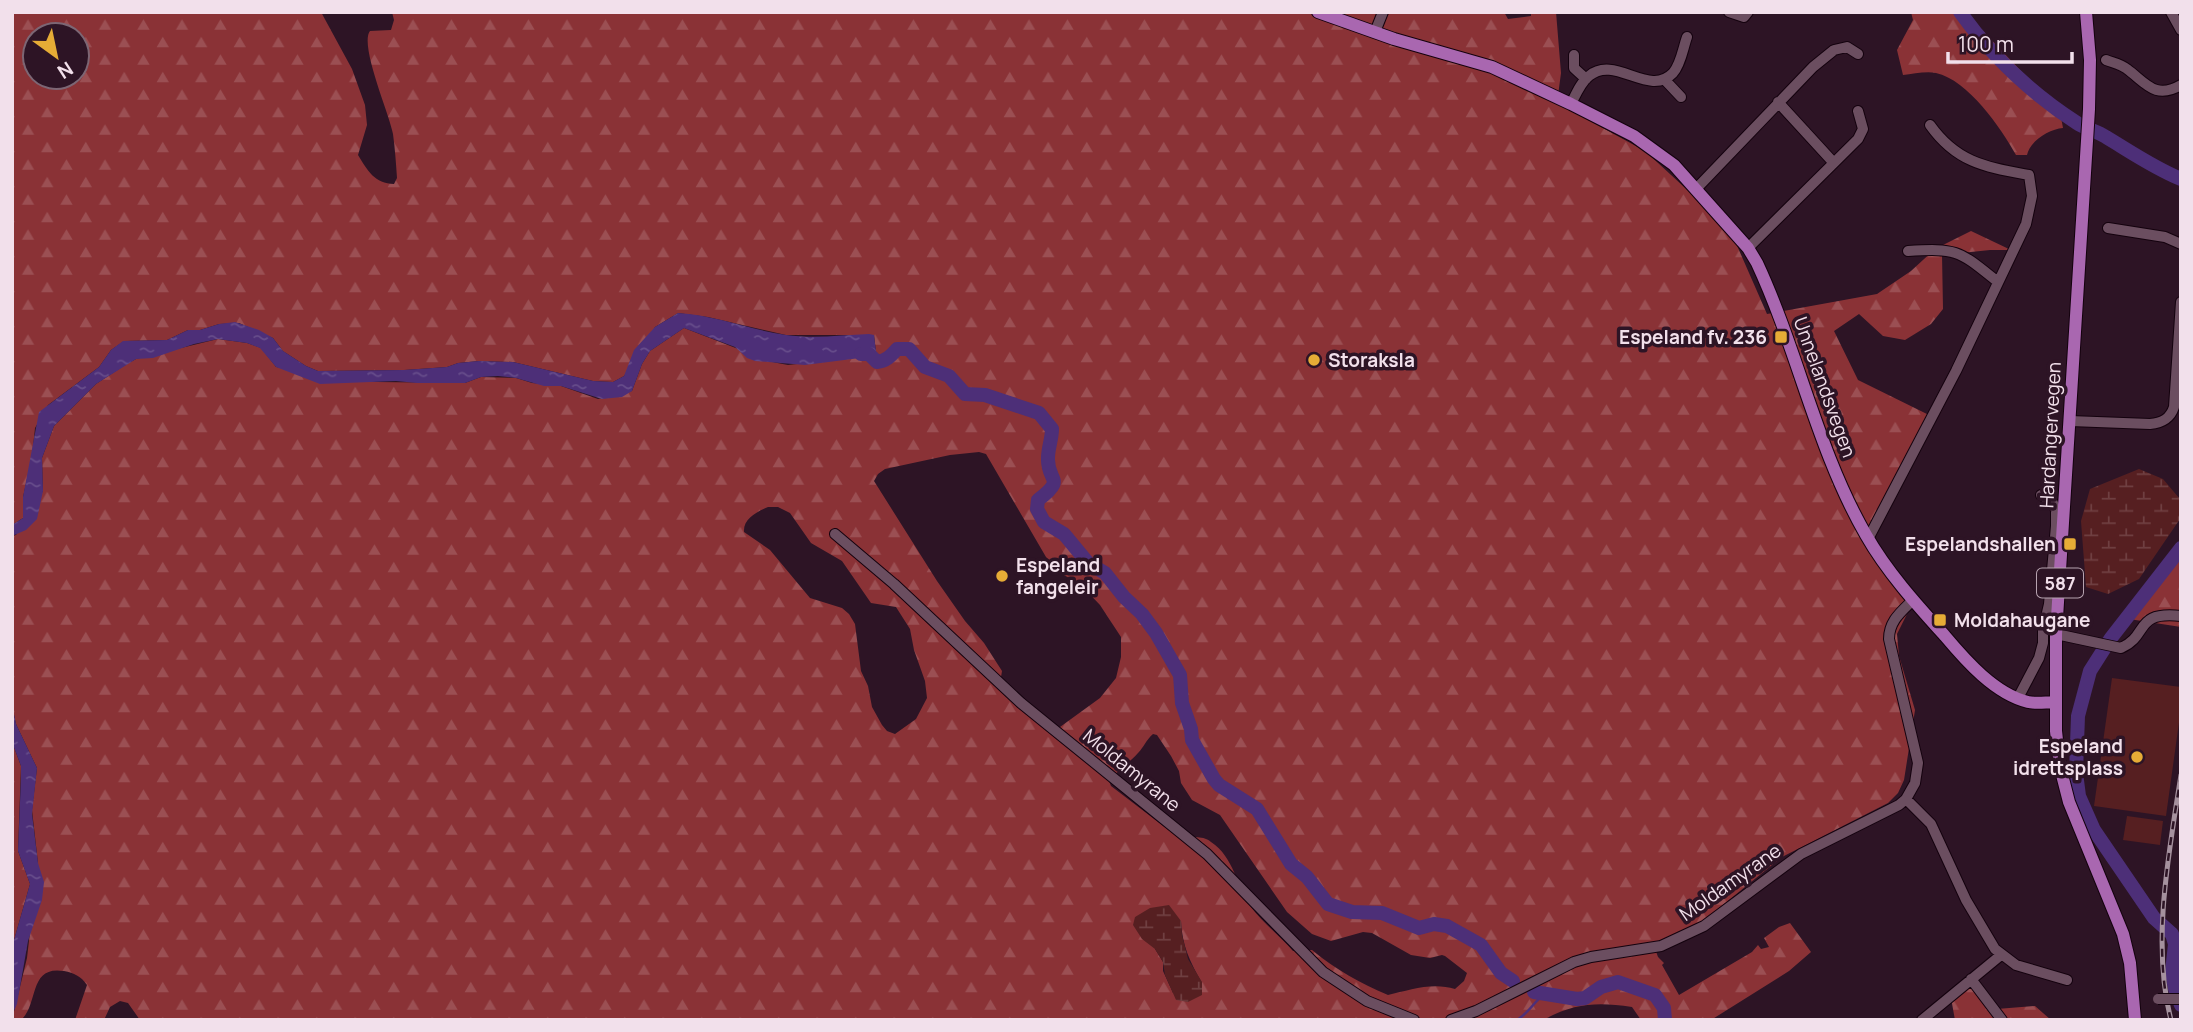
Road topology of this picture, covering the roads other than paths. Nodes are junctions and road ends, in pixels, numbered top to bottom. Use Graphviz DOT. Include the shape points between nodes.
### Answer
graph roads {
  1 [pos="1318,12"];
  2 [pos="1383,12"];
  3 [pos="1729,12"];
  4 [pos="1748,12"];
  5 [pos="2086,12"];
  6 [pos="2171,12"];
  7 [pos="2181,30"];
  8 [pos="1375,32"];
  9 [pos="1687,37"];
  10 [pos="1574,54"];
  11 [pos="1858,54"];
  12 [pos="2106,60"];
  13 [pos="1586,79"];
  14 [pos="1664,79"];
  15 [pos="2181,85"];
  16 [pos="1681,96"];
  17 [pos="1778,102"];
  18 [pos="1571,104"];
  19 [pos="1858,111"];
  20 [pos="1930,125"];
  21 [pos="1833,162"];
  22 [pos="1696,189"];
  23 [pos="2108,228"];
  24 [pos="2181,244"];
  25 [pos="1748,248"];
  26 [pos="1908,251"];
  27 [pos="1998,282"];
  28 [pos="2181,302"];
  29 [pos="2070,421"];
  30 [pos="2041,495"];
  31 [pos="835,534"];
  32 [pos="1868,539"];
  33 [pos="1913,600"];
  34 [pos="2181,616"];
  35 [pos="2056,634"];
  36 [pos="2018,698"];
  37 [pos="2055,702"];
  38 [pos="1906,799"];
  39 [pos="2001,955"];
  40 [pos="1971,979"];
  41 [pos="2067,980"];
  42 [pos="2158,999"];
  43 [pos="2181,999"];
  44 [pos="1413,1020"];
  45 [pos="1451,1020"];
  46 [pos="1922,1020"];
  47 [pos="2002,1020"];
  48 [pos="2135,1020"];
  1 -- 8 [label="main road, Unnelandsvegen"];
  2 -- 8 [label="street"];
  3 -- 4 [label="street" via="1744,17"];
  5 -- 29 [label="main road, Hardangervegen / 587" via="2089,109"];
  6 -- 7 [label="street"];
  8 -- 18 [label="main road, Unnelandsvegen" via="1492,67"];
  9 -- 14 [label="street" via="1676,69"];
  10 -- 13 [label="street" via="1574,68"];
  11 -- 17 [label="street" via="1847,47 1834,50"];
  12 -- 15 [label="street" via="2158,91"];
  13 -- 14 [label="street" via="1609,69 1651,81"];
  13 -- 18 [label="street"];
  14 -- 16 [label="street"];
  17 -- 21 [label="street"];
  17 -- 22 [label="street"];
  18 -- 22 [label="main road, Unnelandsvegen" via="1654,149"];
  19 -- 21 [label="street" via="1862,134"];
  20 -- 27 [label="street" via="1950,148 1972,162 2029,175 2032,197 2026,224"];
  21 -- 25 [label="street"];
  22 -- 25 [label="main road, Unnelandsvegen"];
  23 -- 24 [label="street"];
  25 -- 32 [label="main road, Unnelandsvegen" via="1839,480"];
  26 -- 27 [label="street" via="1956,252"];
  27 -- 32 [label="street"];
  28 -- 29 [label="street" via="2174,407 2169,416 2150,424"];
  29 -- 35 [label="main road, Hardangervegen / 587"];
  30 -- 36 [label="street" via="2052,501 2056,516 2049,604 2042,650"];
  31 -- 44 [label="street, Moldamyrane" via="1021,703 1207,854 1323,972 1367,1001"];
  32 -- 33 [label="main road, Unnelandsvegen"];
  33 -- 36 [label="main road, Unnelandsvegen" via="1987,678"];
  33 -- 38 [label="street" via="1889,632 1918,763"];
  34 -- 35 [label="street" via="2154,617 2126,646 2117,648"];
  35 -- 37 [label="main road, Hardangervegen / 587"];
  36 -- 37 [label="main road, Unnelandsvegen"];
  37 -- 48 [label="main road, Hardangervegen / 587" via="2063,784 2123,934"];
  38 -- 39 [label="street" via="1931,824 1979,925"];
  38 -- 45 [label="street, Moldamyrane" via="1801,854 1715,919 1674,941 1574,962"];
  39 -- 40 [label="street"];
  39 -- 41 [label="street" via="2016,965"];
  40 -- 46 [label="street"];
  40 -- 47 [label="street"];
  42 -- 43 [label="street, bridge"];
}
